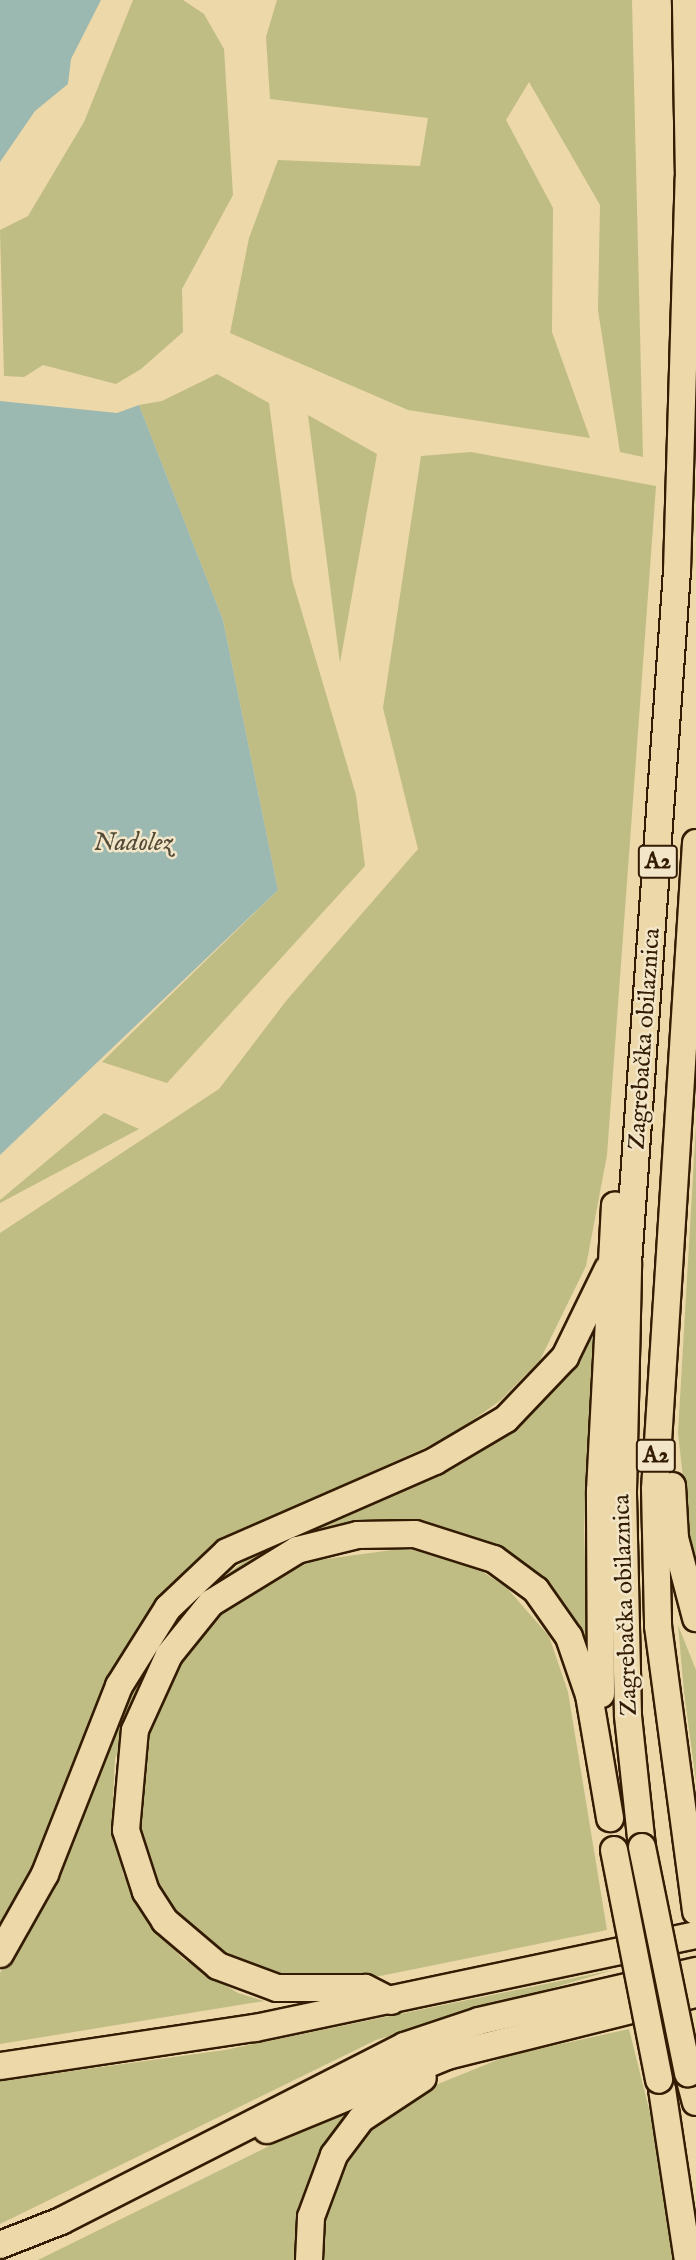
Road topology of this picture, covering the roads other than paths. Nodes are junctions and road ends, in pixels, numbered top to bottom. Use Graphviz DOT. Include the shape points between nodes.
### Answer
graph roads {
  1 [pos="686,0"];
  2 [pos="696,843"];
  3 [pos="645,1053"];
  4 [pos="671,1179"];
  5 [pos="608,1269"];
  6 [pos="696,1618"];
  7 [pos="610,1818"];
  8 [pos="696,1911"];
  9 [pos="696,1935"];
  10 [pos="0,1954"];
  11 [pos="696,1971"];
  12 [pos="696,1994"];
  13 [pos="391,2000"];
  14 [pos="518,2036"];
  15 [pos="0,2066"];
  16 [pos="661,2085"];
  17 [pos="696,2102"];
  18 [pos="202,2145"];
  19 [pos="696,2179"];
  20 [pos="0,2245"];
  21 [pos="309,2260"];
  22 [pos="688,2260"];
  1 -- 3 [label="highway, Zagrebačka obilaznica / A2" via="685,382"];
  2 -- 4 [label="highway, Zagrebačka obilaznica / A2"];
  3 -- 5 [label="highway" via="629,1093"];
  3 -- 17 [label="highway, Zagrebačka obilaznica / A2, bridge" via="628,1263 623,1491 628,1715 642,1847"];
  4 -- 6 [label="highway" via="673,1513"];
  4 -- 8 [label="highway, Zagrebačka obilaznica / A2" via="655,1503 658,1626 683,1840"];
  5 -- 7 [label="highway" via="597,1637"];
  5 -- 10 [label="highway" via="565,1357 506,1419 435,1461 227,1552 168,1608 119,1686 45,1874"];
  7 -- 13 [label="highway" via="589,1695 569,1637 536,1590 494,1559 415,1534 358,1535 297,1550 211,1603 169,1655 135,1730 126,1830 146,1892 165,1921 218,1966 277,1988 365,1988"];
  7 -- 16 [label="highway, bridge"];
  9 -- 13 [label="highway"];
  11 -- 18 [label="highway" via="479,2021 404,2046"];
  12 -- 14 [label="highway"];
  13 -- 15 [label="highway" via="255,2028"];
  14 -- 18 [label="highway" via="368,2086 238,2146"];
  14 -- 21 [label="highway" via="493,2052 436,2071 361,2119 334,2155 316,2195"];
  16 -- 19 [label="highway"];
  16 -- 22 [label="highway"];
  18 -- 20 [label="highway" via="61,2221"];
}
